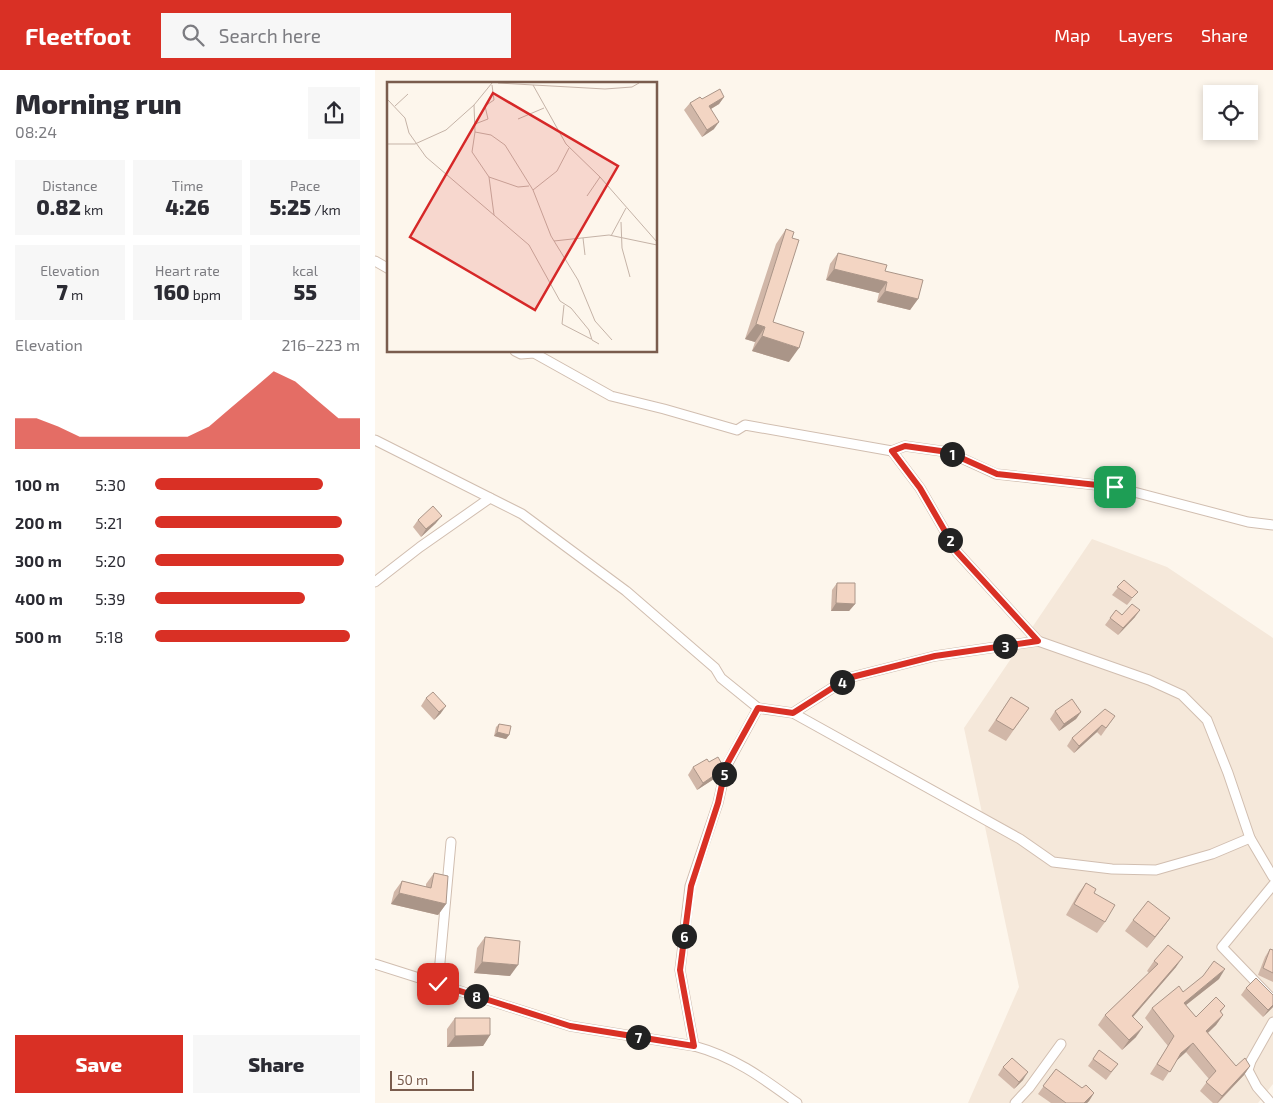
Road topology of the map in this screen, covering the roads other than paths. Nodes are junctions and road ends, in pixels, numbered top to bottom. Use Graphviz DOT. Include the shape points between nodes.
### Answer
graph roads {
  1 [pos="375,261"];
  2 [pos="387,267"];
  3 [pos="517,352"];
  4 [pos="375,440"];
  5 [pos="892,451"];
  6 [pos="490,498"];
  7 [pos="1273,526"];
  8 [pos="375,582"];
  9 [pos="1038,641"];
  10 [pos="758,708"];
  11 [pos="793,713"];
  12 [pos="1250,838"];
  13 [pos="451,842"];
  14 [pos="1273,877"];
  15 [pos="1273,885"];
  16 [pos="375,964"];
  17 [pos="438,984"];
  18 [pos="1273,1000"];
  19 [pos="1273,1022"];
  20 [pos="1061,1044"];
  21 [pos="694,1046"];
  22 [pos="797,1103"];
  23 [pos="1015,1103"];
  24 [pos="1271,1103"];
  1 -- 2 [label="street"];
  3 -- 5 [label="street" via="534,353 611,396 737,430 745,425"];
  4 -- 6 [label="street"];
  5 -- 7 [label="street" via="905,446 948,452 997,474 1115,487"];
  5 -- 9 [label="street" via="920,488 957,552"];
  6 -- 8 [label="street"];
  6 -- 10 [label="street" via="522,514 626,591"];
  9 -- 11 [label="street" via="935,656 848,678"];
  9 -- 12 [label="street" via="1182,695 1207,720"];
  10 -- 11 [label="street"];
  10 -- 21 [label="street" via="726,766 718,803 691,886 680,970"];
  11 -- 12 [label="street" via="1020,839 1053,862 1156,870 1212,854"];
  12 -- 14 [label="street"];
  13 -- 17 [label="street"];
  15 -- 18 [label="street" via="1223,947"];
  16 -- 17 [label="street"];
  17 -- 21 [label="street" via="570,1026"];
  19 -- 24 [label="street" via="1248,1070"];
  20 -- 23 [label="street"];
  21 -- 22 [label="street" via="746,1067"];
}
